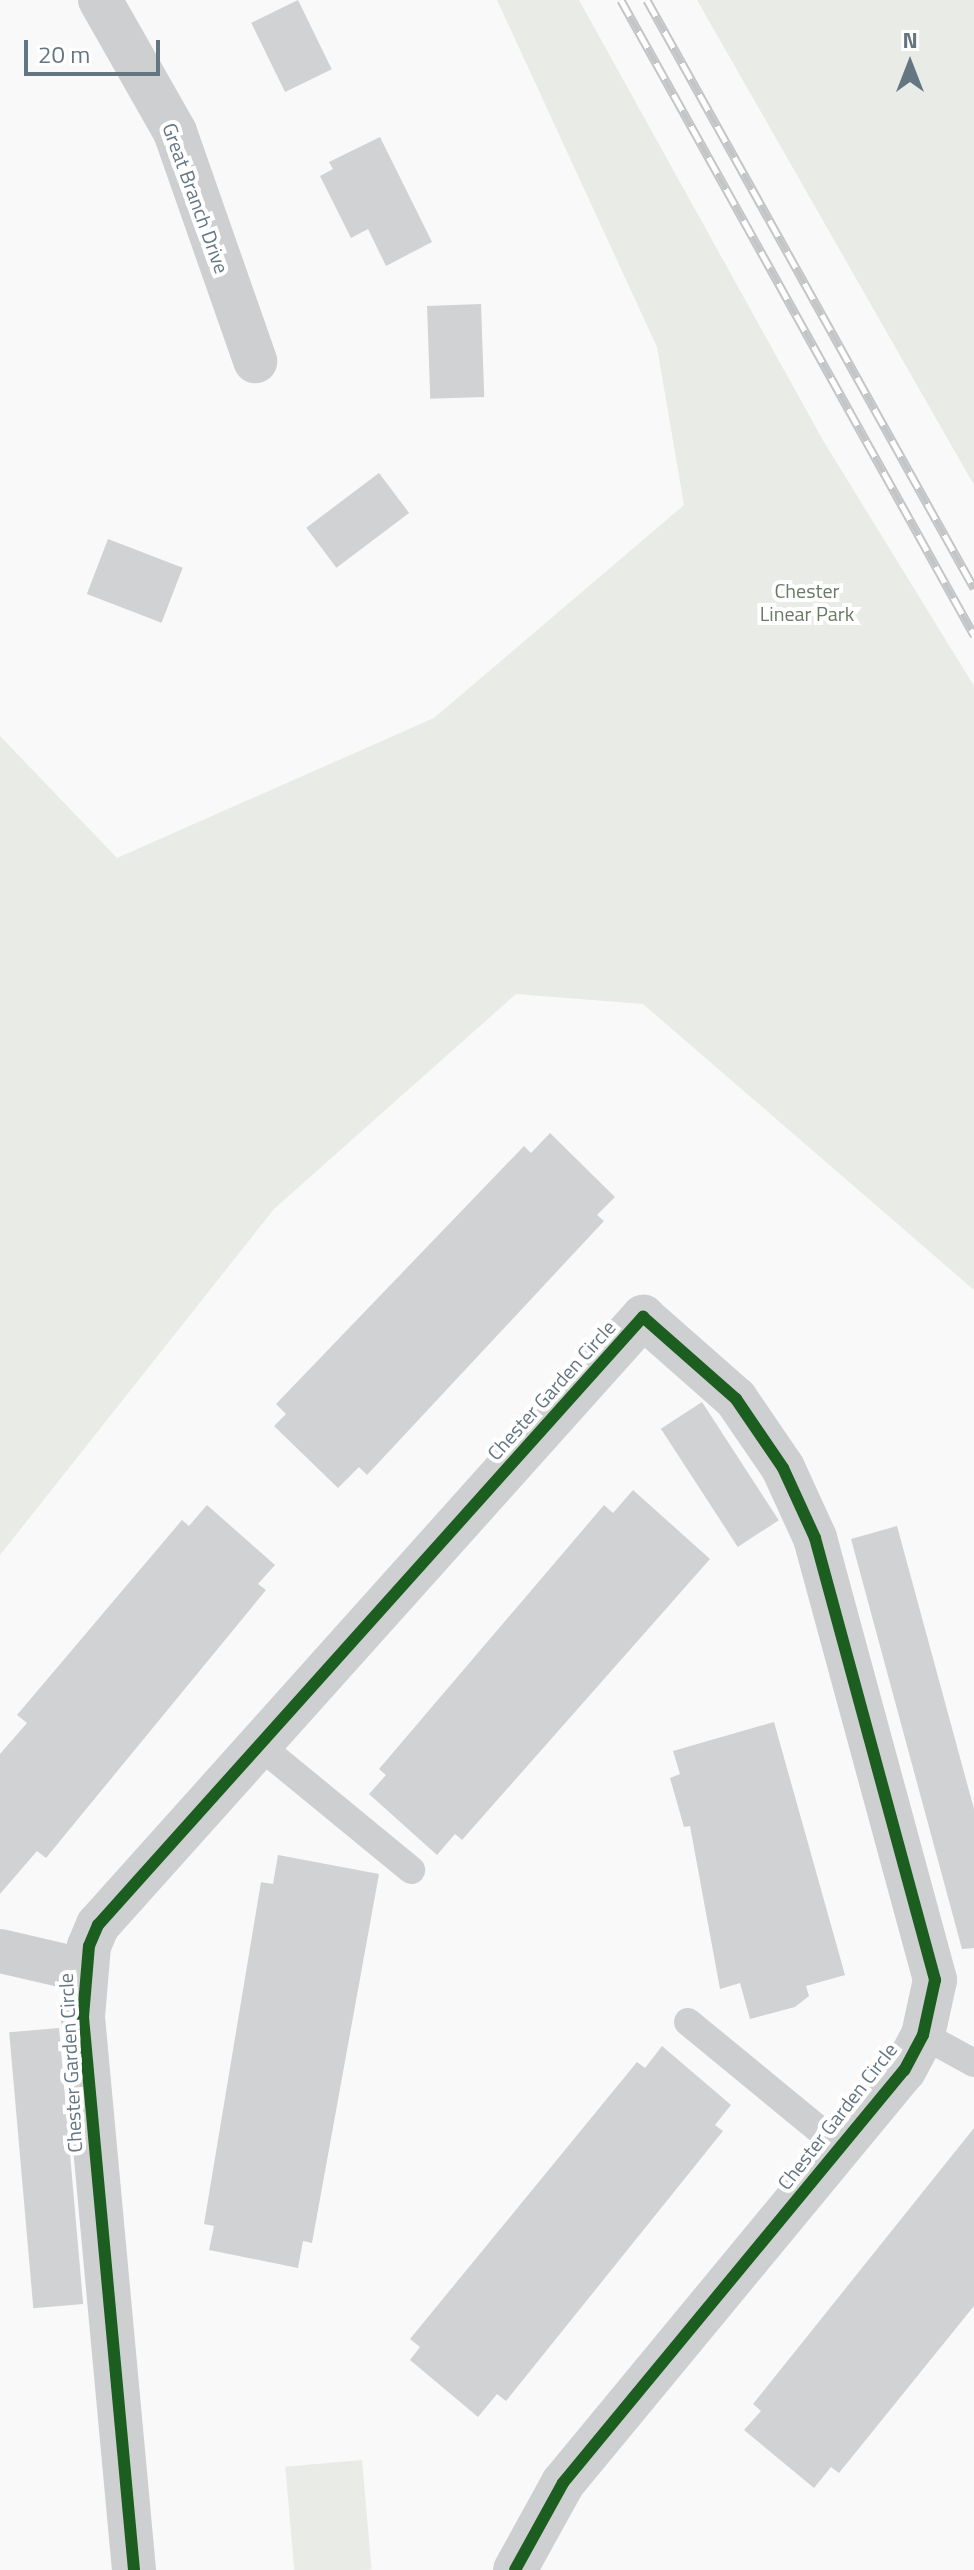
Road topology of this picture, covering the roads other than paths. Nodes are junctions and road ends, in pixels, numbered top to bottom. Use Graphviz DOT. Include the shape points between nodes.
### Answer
graph roads {
  1 [pos="100,0"];
  2 [pos="255,361"];
  3 [pos="259,1745"];
  4 [pos="411,1870"];
  5 [pos="0,1951"];
  6 [pos="82,1970"];
  7 [pos="688,2022"];
  8 [pos="923,2035"];
  9 [pos="974,2063"];
  10 [pos="840,2147"];
  11 [pos="134,2570"];
  12 [pos="515,2570"];
  1 -- 2 [label="street, Great Branch Drive" via="175,132"];
  3 -- 4 [label="lane"];
  3 -- 6 [label="street, Chester Garden Circle" via="98,1925"];
  3 -- 8 [label="street, Chester Garden Circle" via="643,1317 736,1399 783,1468 815,1538 930,1951 935,1980"];
  5 -- 6 [label="street"];
  6 -- 11 [label="street, Chester Garden Circle"];
  7 -- 10 [label="lane"];
  8 -- 9 [label="lane"];
  8 -- 10 [label="street, Chester Garden Circle"];
  10 -- 12 [label="street, Chester Garden Circle" via="563,2483"];
}
